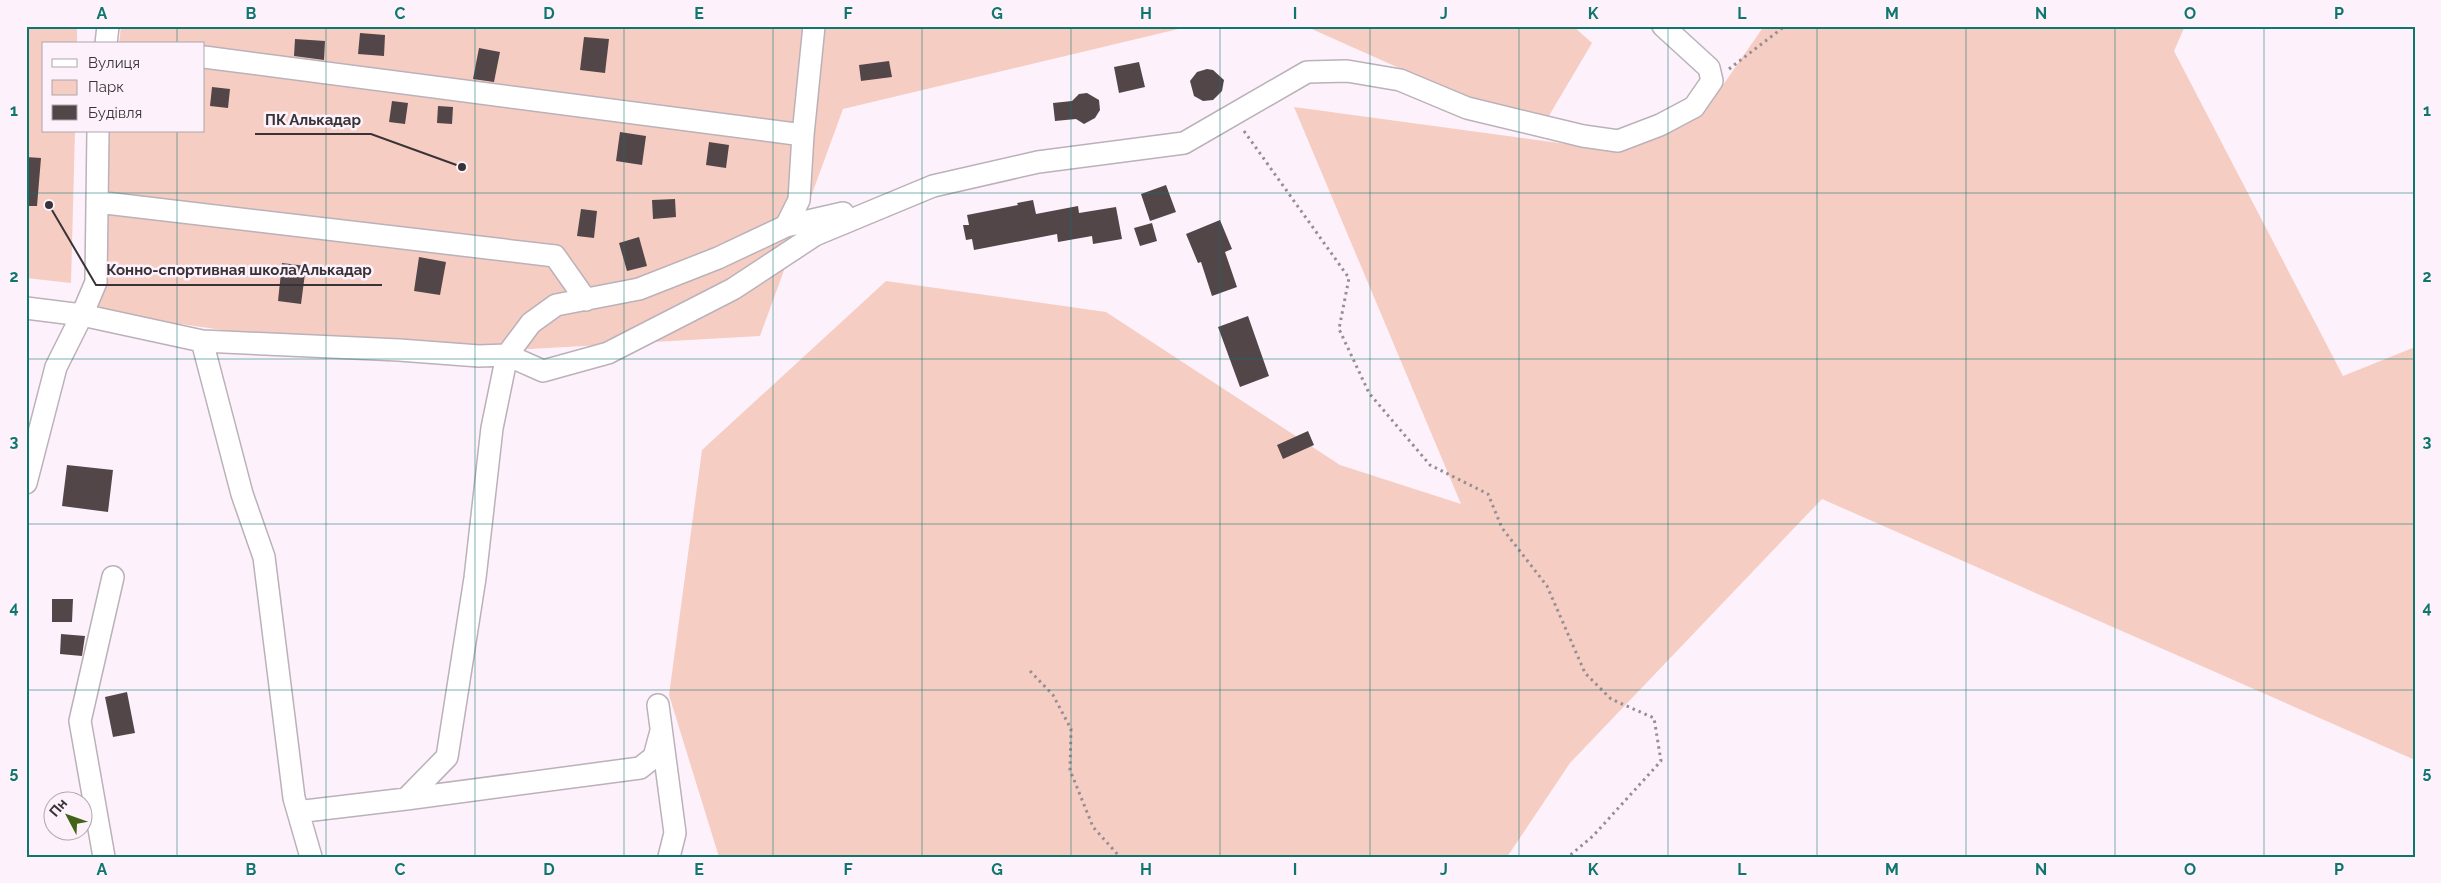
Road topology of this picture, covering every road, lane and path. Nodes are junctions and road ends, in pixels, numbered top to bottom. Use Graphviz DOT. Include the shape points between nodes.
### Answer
graph roads {
  1 [pos="108,26"];
  2 [pos="814,26"];
  3 [pos="1663,26"];
  4 [pos="1785,26"];
  5 [pos="106,42"];
  6 [pos="205,57"];
  7 [pos="1712,81"];
  8 [pos="1234,116"];
  9 [pos="98,132"];
  10 [pos="803,135"];
  11 [pos="904,198"];
  12 [pos="96,202"];
  13 [pos="786,226"];
  14 [pos="586,300"];
  15 [pos="26,308"];
  16 [pos="82,315"];
  17 [pos="202,341"];
  18 [pos="507,355"];
  19 [pos="26,483"];
  20 [pos="113,577"];
  21 [pos="1030,671"];
  22 [pos="658,705"];
  23 [pos="661,732"];
  24 [pos="406,799"];
  25 [pos="305,811"];
  26 [pos="104,857"];
  27 [pos="311,857"];
  28 [pos="669,857"];
  29 [pos="1120,857"];
  30 [pos="1568,857"];
  1 -- 5 [label="street"];
  2 -- 10 [label="street"];
  3 -- 7 [label="street" via="1709,68"];
  4 -- 7 [label="path"];
  6 -- 10 [label="street"];
  7 -- 8 [label="street" via="1694,107 1618,142 1468,108 1400,80 1347,71 1307,72"];
  8 -- 11 [label="street" via="1184,143 1038,162 933,186"];
  8 -- 30 [label="path" via="1349,278 1339,329 1369,393 1430,466 1488,494 1502,528 1547,586 1585,673 1610,699 1654,718 1661,761 1593,836"];
  9 -- 12 [label="street"];
  10 -- 13 [label="street" via="799,200"];
  11 -- 13 [label="street"];
  11 -- 18 [label="street" via="815,236 732,289 608,353 543,371"];
  12 -- 14 [label="street" via="555,256"];
  12 -- 16 [label="street" via="96,282"];
  13 -- 14 [label="street" via="718,258 639,289"];
  14 -- 18 [label="street" via="556,306 531,323"];
  15 -- 16 [label="street"];
  16 -- 17 [label="street"];
  16 -- 19 [label="street" via="56,367"];
  17 -- 18 [label="street"];
  17 -- 27 [label="street" via="242,494 264,557 294,798"];
  18 -- 24 [label="street" via="492,428 475,578 447,757"];
  20 -- 26 [label="street" via="80,721"];
  21 -- 29 [label="path" via="1054,694 1071,729 1070,770 1093,828"];
  22 -- 23 [label="street"];
  23 -- 24 [label="street" via="654,757 640,768"];
  23 -- 28 [label="street" via="675,833"];
  24 -- 25 [label="street"];
}
